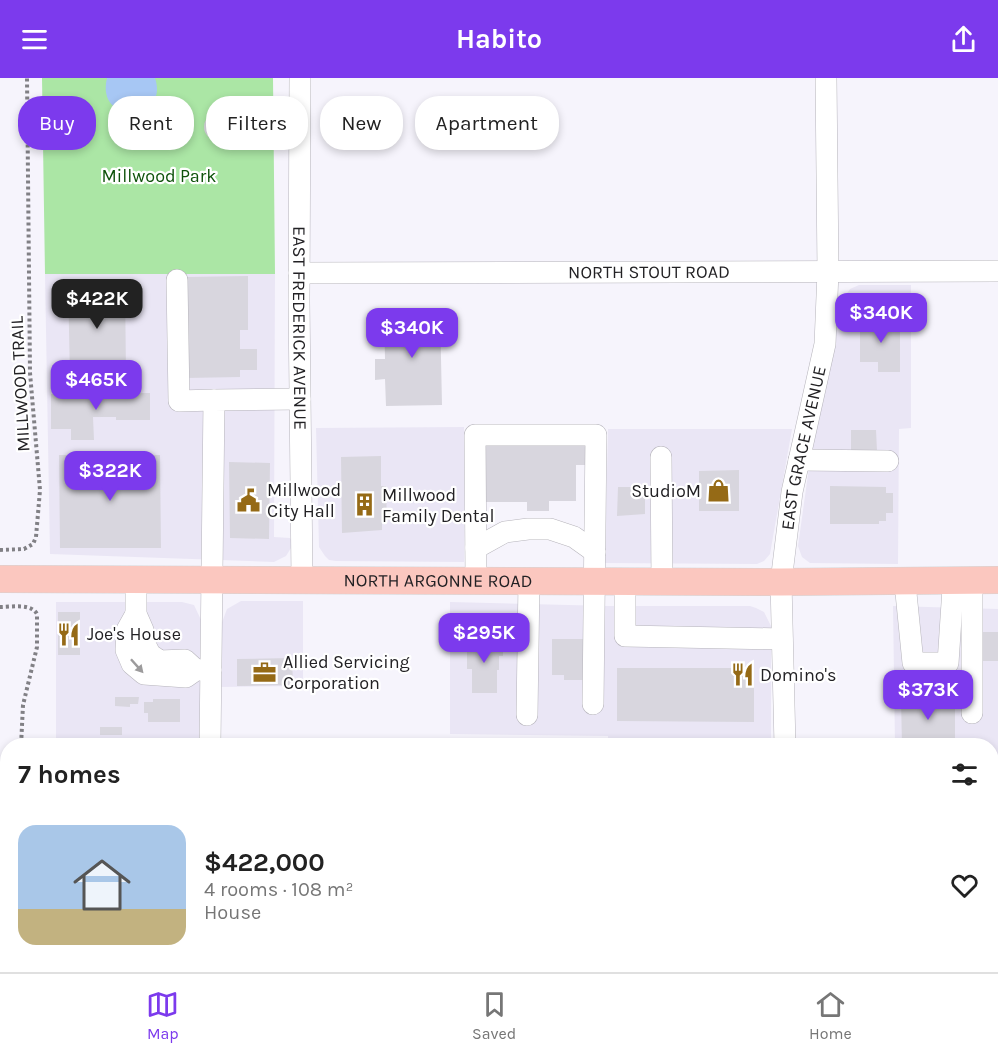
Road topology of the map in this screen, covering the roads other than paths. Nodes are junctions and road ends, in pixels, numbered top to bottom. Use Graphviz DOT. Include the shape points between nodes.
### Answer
graph roads {
  1 [pos="300,78"];
  2 [pos="826,78"];
  3 [pos="998,271"];
  4 [pos="828,272"];
  5 [pos="299,273"];
  6 [pos="177,280"];
  7 [pos="300,399"];
  8 [pos="214,400"];
  9 [pos="661,457"];
  10 [pos="799,460"];
  11 [pos="888,461"];
  12 [pos="476,548"];
  13 [pos="595,552"];
  14 [pos="0,579"];
  15 [pos="136,579"];
  16 [pos="212,579"];
  17 [pos="302,579"];
  18 [pos="476,580"];
  19 [pos="529,580"];
  20 [pos="595,580"];
  21 [pos="877,580"];
  22 [pos="998,580"];
  23 [pos="625,581"];
  24 [pos="662,581"];
  25 [pos="781,582"];
  26 [pos="905,583"];
  27 [pos="974,590"];
  28 [pos="783,639"];
  29 [pos="203,670"];
  30 [pos="593,704"];
  31 [pos="972,713"];
  32 [pos="527,715"];
  33 [pos="209,738"];
  34 [pos="785,738"];
  1 -- 5 [label="street, EAST FREDERICK AVENUE"];
  2 -- 4 [label="street, EAST GRACE AVENUE"];
  3 -- 4 [label="street, NORTH STOUT ROAD"];
  4 -- 5 [label="street, NORTH STOUT ROAD"];
  4 -- 10 [label="street, EAST GRACE AVENUE" via="825,344"];
  5 -- 7 [label="street, EAST FREDERICK AVENUE"];
  6 -- 8 [label="street" via="179,400"];
  7 -- 8 [label="street"];
  7 -- 17 [label="street, EAST FREDERICK AVENUE"];
  8 -- 16 [label="street"];
  9 -- 24 [label="street"];
  10 -- 11 [label="street"];
  10 -- 25 [label="street, EAST GRACE AVENUE"];
  12 -- 13 [label="street" via="505,532 550,529 574,537"];
  12 -- 13 [label="street" via="475,435 596,435"];
  12 -- 18 [label="street"];
  13 -- 20 [label="street"];
  14 -- 15 [label="main road, NORTH ARGONNE ROAD"];
  15 -- 16 [label="main road, NORTH ARGONNE ROAD"];
  15 -- 29 [label="street" via="136,614 150,654 160,661 185,660"];
  16 -- 17 [label="main road, NORTH ARGONNE ROAD"];
  16 -- 29 [label="street"];
  17 -- 18 [label="main road, NORTH ARGONNE ROAD"];
  18 -- 19 [label="main road, NORTH ARGONNE ROAD"];
  19 -- 20 [label="main road, NORTH ARGONNE ROAD"];
  19 -- 32 [label="street"];
  20 -- 23 [label="main road, NORTH ARGONNE ROAD"];
  20 -- 30 [label="street"];
  21 -- 22 [label="main road, NORTH ARGONNE ROAD"];
  21 -- 25 [label="main road, NORTH ARGONNE ROAD"];
  21 -- 26 [label="main road, NORTH ARGONNE ROAD"];
  23 -- 24 [label="main road, NORTH ARGONNE ROAD"];
  23 -- 28 [label="street" via="625,636"];
  24 -- 25 [label="main road, NORTH ARGONNE ROAD"];
  25 -- 28 [label="street, EAST GRACE AVENUE"];
  26 -- 27 [label="main road, NORTH ARGONNE ROAD"];
  26 -- 27 [label="street" via="913,663 948,663"];
  27 -- 31 [label="street"];
  28 -- 34 [label="street, EAST GRACE AVENUE"];
  29 -- 33 [label="street"];
}
